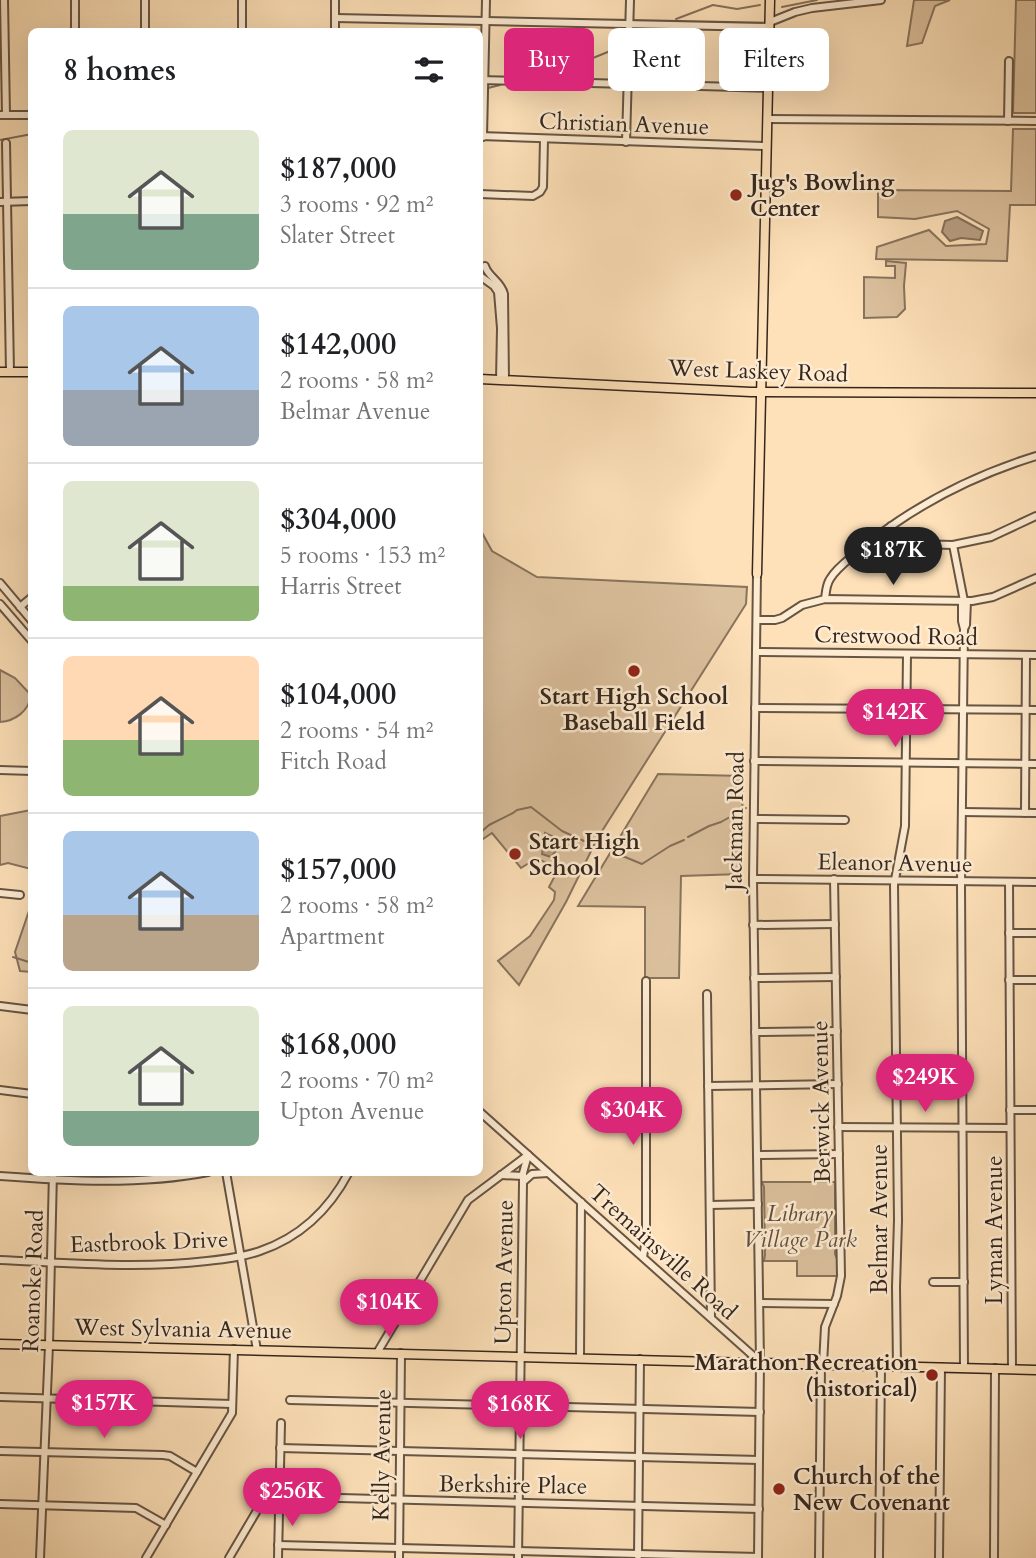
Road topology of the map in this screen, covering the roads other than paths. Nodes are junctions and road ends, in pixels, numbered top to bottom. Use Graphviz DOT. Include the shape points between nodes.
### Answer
graph roads {
  1 [pos="4,0"];
  2 [pos="75,0"];
  3 [pos="145,0"];
  4 [pos="242,0"];
  5 [pos="335,0"];
  6 [pos="486,0"];
  7 [pos="630,0"];
  8 [pos="770,0"];
  9 [pos="881,0"];
  10 [pos="335,18"];
  11 [pos="485,21"];
  12 [pos="629,24"];
  13 [pos="770,24"];
  14 [pos="2,28"];
  15 [pos="75,28"];
  16 [pos="145,28"];
  17 [pos="242,28"];
  18 [pos="335,28"];
  19 [pos="629,28"];
  20 [pos="770,28"];
  21 [pos="483,60"];
  22 [pos="1009,61"];
  23 [pos="483,80"];
  24 [pos="608,83"];
  25 [pos="628,91"];
  26 [pos="769,91"];
  27 [pos="3,115"];
  28 [pos="28,115"];
  29 [pos="768,119"];
  30 [pos="1009,121"];
  31 [pos="1036,121"];
  32 [pos="483,136"];
  33 [pos="544,139"];
  34 [pos="626,142"];
  35 [pos="6,143"];
  36 [pos="767,146"];
  37 [pos="483,194"];
  38 [pos="28,201"];
  39 [pos="4,202"];
  40 [pos="483,261"];
  41 [pos="485,266"];
  42 [pos="483,272"];
  43 [pos="483,277"];
  44 [pos="5,372"];
  45 [pos="28,372"];
  46 [pos="483,379"];
  47 [pos="502,380"];
  48 [pos="760,392"];
  49 [pos="1036,393"];
  50 [pos="1036,456"];
  51 [pos="1036,516"];
  52 [pos="891,526"];
  53 [pos="954,545"];
  54 [pos="757,574"];
  55 [pos="1036,578"];
  56 [pos="0,583"];
  57 [pos="825,599"];
  58 [pos="28,600"];
  59 [pos="964,601"];
  60 [pos="0,604"];
  61 [pos="20,607"];
  62 [pos="28,616"];
  63 [pos="757,620"];
  64 [pos="28,636"];
  65 [pos="756,652"];
  66 [pos="907,653"];
  67 [pos="964,654"];
  68 [pos="1026,655"];
  69 [pos="1036,655"];
  70 [pos="755,708"];
  71 [pos="906,708"];
  72 [pos="963,710"];
  73 [pos="1026,710"];
  74 [pos="1036,710"];
  75 [pos="754,761"];
  76 [pos="905,762"];
  77 [pos="963,763"];
  78 [pos="1025,764"];
  79 [pos="1036,764"];
  80 [pos="0,770"];
  81 [pos="28,771"];
  82 [pos="962,812"];
  83 [pos="1026,813"];
  84 [pos="1036,813"];
  85 [pos="754,819"];
  86 [pos="845,820"];
  87 [pos="753,879"];
  88 [pos="834,879"];
  89 [pos="894,880"];
  90 [pos="962,881"];
  91 [pos="1009,881"];
  92 [pos="1036,882"];
  93 [pos="0,893"];
  94 [pos="20,895"];
  95 [pos="835,924"];
  96 [pos="753,925"];
  97 [pos="1009,933"];
  98 [pos="1036,933"];
  99 [pos="836,977"];
  100 [pos="754,978"];
  101 [pos="1009,980"];
  102 [pos="1036,980"];
  103 [pos="646,982"];
  104 [pos="707,994"];
  105 [pos="0,1006"];
  106 [pos="28,1010"];
  107 [pos="837,1031"];
  108 [pos="755,1032"];
  109 [pos="838,1084"];
  110 [pos="756,1085"];
  111 [pos="708,1086"];
  112 [pos="0,1090"];
  113 [pos="28,1094"];
  114 [pos="1010,1110"];
  115 [pos="1036,1110"];
  116 [pos="483,1115"];
  117 [pos="838,1127"];
  118 [pos="896,1127"];
  119 [pos="963,1128"];
  120 [pos="1010,1128"];
  121 [pos="839,1154"];
  122 [pos="528,1155"];
  123 [pos="757,1155"];
  124 [pos="548,1173"];
  125 [pos="499,1175"];
  126 [pos="0,1176"];
  127 [pos="53,1176"];
  128 [pos="186,1176"];
  129 [pos="227,1176"];
  130 [pos="347,1176"];
  131 [pos="523,1179"];
  132 [pos="581,1202"];
  133 [pos="758,1204"];
  134 [pos="710,1205"];
  135 [pos="241,1257"];
  136 [pos="643,1257"];
  137 [pos="0,1260"];
  138 [pos="51,1262"];
  139 [pos="933,1282"];
  140 [pos="964,1282"];
  141 [pos="760,1303"];
  142 [pos="834,1304"];
  143 [pos="711,1317"];
  144 [pos="0,1343"];
  145 [pos="49,1345"];
  146 [pos="234,1349"];
  147 [pos="257,1350"];
  148 [pos="377,1353"];
  149 [pos="401,1353"];
  150 [pos="520,1356"];
  151 [pos="580,1358"];
  152 [pos="640,1359"];
  153 [pos="760,1362"];
  154 [pos="822,1364"];
  155 [pos="881,1365"];
  156 [pos="897,1366"];
  157 [pos="941,1367"];
  158 [pos="964,1368"];
  159 [pos="995,1368"];
  160 [pos="1012,1369"];
  161 [pos="1036,1370"];
  162 [pos="0,1398"];
  163 [pos="47,1399"];
  164 [pos="290,1400"];
  165 [pos="401,1402"];
  166 [pos="232,1404"];
  167 [pos="520,1406"];
  168 [pos="640,1409"];
  169 [pos="760,1412"];
  170 [pos="281,1423"];
  171 [pos="280,1448"];
  172 [pos="0,1451"];
  173 [pos="400,1451"];
  174 [pos="45,1452"];
  175 [pos="520,1454"];
  176 [pos="639,1457"];
  177 [pos="759,1460"];
  178 [pos="197,1472"];
  179 [pos="279,1473"];
  180 [pos="265,1496"];
  181 [pos="279,1497"];
  182 [pos="399,1500"];
  183 [pos="519,1503"];
  184 [pos="0,1504"];
  185 [pos="43,1505"];
  186 [pos="639,1506"];
  187 [pos="759,1509"];
  188 [pos="166,1525"];
  189 [pos="278,1545"];
  190 [pos="399,1548"];
  191 [pos="152,1554"];
  192 [pos="518,1555"];
  193 [pos="638,1556"];
  194 [pos="40,1558"];
  195 [pos="146,1558"];
  196 [pos="229,1558"];
  197 [pos="278,1558"];
  198 [pos="398,1558"];
  199 [pos="758,1558"];
  200 [pos="819,1558"];
  201 [pos="879,1558"];
  202 [pos="939,1558"];
  203 [pos="994,1558"];
  1 -- 14 [label="street"];
  2 -- 15 [label="street"];
  3 -- 16 [label="street"];
  4 -- 17 [label="street"];
  5 -- 10 [label="street"];
  6 -- 11 [label="street"];
  7 -- 12 [label="street"];
  8 -- 13 [label="main road, Jackman Road"];
  9 -- 13 [label="street" via="812,8"];
  10 -- 11 [label="street"];
  10 -- 18 [label="street"];
  11 -- 12 [label="street"];
  11 -- 21 [label="street"];
  12 -- 13 [label="street"];
  12 -- 19 [label="street"];
  13 -- 20 [label="main road, Jackman Road"];
  14 -- 27 [label="street"];
  22 -- 30 [label="street"];
  23 -- 24 [label="street"];
  25 -- 34 [label="street"];
  26 -- 29 [label="main road, Jackman Road"];
  27 -- 28 [label="street"];
  29 -- 30 [label="street"];
  29 -- 36 [label="main road, Jackman Road"];
  30 -- 31 [label="street"];
  32 -- 33 [label="street, Christian Avenue"];
  33 -- 34 [label="street, Christian Avenue"];
  33 -- 37 [label="street" via="540,192 533,196"];
  34 -- 36 [label="street, Christian Avenue"];
  35 -- 39 [label="street"];
  36 -- 48 [label="main road, Jackman Road"];
  38 -- 39 [label="street"];
  39 -- 44 [label="street"];
  40 -- 41 [label="street"];
  41 -- 42 [label="street"];
  41 -- 47 [label="street" via="504,294"];
  43 -- 47 [label="street" via="498,292"];
  44 -- 45 [label="main road"];
  46 -- 47 [label="main road, West Laskey Road"];
  47 -- 48 [label="main road, West Laskey Road"];
  48 -- 49 [label="main road, West Laskey Road"];
  48 -- 54 [label="main road, Jackman Road"];
  50 -- 52 [label="street" via="977,477"];
  51 -- 53 [label="street" via="991,537"];
  52 -- 53 [label="street" via="897,535 915,544"];
  52 -- 57 [label="street" via="832,575"];
  53 -- 59 [label="street"];
  54 -- 63 [label="street, Jackman Road"];
  55 -- 59 [label="street" via="993,597"];
  56 -- 61 [label="street"];
  57 -- 59 [label="street"];
  57 -- 63 [label="street" via="802,604 782,618"];
  58 -- 61 [label="street"];
  59 -- 67 [label="street"];
  60 -- 64 [label="street"];
  61 -- 62 [label="street"];
  63 -- 65 [label="street, Jackman Road"];
  65 -- 66 [label="street, Crestwood Road"];
  65 -- 70 [label="street, Jackman Road"];
  66 -- 67 [label="street, Crestwood Road"];
  66 -- 71 [label="street, Belmar Avenue"];
  67 -- 68 [label="street, Crestwood Road"];
  67 -- 72 [label="street"];
  68 -- 69 [label="street, Crestwood Road"];
  68 -- 73 [label="street"];
  70 -- 71 [label="street"];
  70 -- 75 [label="street, Jackman Road"];
  71 -- 72 [label="street"];
  71 -- 76 [label="street, Belmar Avenue"];
  72 -- 73 [label="street"];
  72 -- 77 [label="street"];
  73 -- 74 [label="street"];
  73 -- 78 [label="street"];
  75 -- 76 [label="street"];
  75 -- 85 [label="street, Jackman Road"];
  76 -- 77 [label="street"];
  76 -- 89 [label="street, Belmar Avenue" via="905,826"];
  77 -- 78 [label="street"];
  77 -- 82 [label="street"];
  78 -- 79 [label="street"];
  78 -- 83 [label="street"];
  80 -- 81 [label="street"];
  82 -- 83 [label="street"];
  82 -- 90 [label="street"];
  83 -- 84 [label="street"];
  85 -- 86 [label="street"];
  85 -- 87 [label="street, Jackman Road"];
  87 -- 88 [label="street, Eleanor Avenue"];
  87 -- 96 [label="street, Jackman Road"];
  88 -- 89 [label="street, Eleanor Avenue"];
  88 -- 95 [label="street, Berwick Avenue"];
  89 -- 90 [label="street, Eleanor Avenue"];
  89 -- 118 [label="street, Belmar Avenue"];
  90 -- 91 [label="street, Eleanor Avenue"];
  90 -- 119 [label="street"];
  91 -- 92 [label="street, Eleanor Avenue"];
  91 -- 97 [label="street, Lyman Avenue"];
  93 -- 94 [label="street"];
  95 -- 96 [label="street"];
  95 -- 99 [label="street, Berwick Avenue"];
  96 -- 100 [label="street, Jackman Road"];
  97 -- 98 [label="street"];
  97 -- 101 [label="street, Lyman Avenue"];
  99 -- 100 [label="street"];
  99 -- 107 [label="street, Berwick Avenue"];
  100 -- 108 [label="street, Jackman Road"];
  101 -- 102 [label="street"];
  101 -- 114 [label="street, Lyman Avenue"];
  103 -- 136 [label="street"];
  104 -- 111 [label="street"];
  105 -- 106 [label="street"];
  107 -- 108 [label="street"];
  107 -- 109 [label="street, Berwick Avenue"];
  108 -- 110 [label="street, Jackman Road"];
  109 -- 110 [label="street"];
  109 -- 117 [label="street, Berwick Avenue"];
  110 -- 111 [label="street"];
  110 -- 123 [label="street, Jackman Road"];
  111 -- 134 [label="street"];
  112 -- 113 [label="street"];
  114 -- 115 [label="street"];
  114 -- 120 [label="street, Lyman Avenue"];
  116 -- 122 [label="street, Tremainsville Road"];
  117 -- 118 [label="street"];
  117 -- 121 [label="street, Berwick Avenue"];
  118 -- 119 [label="street"];
  118 -- 156 [label="street, Belmar Avenue"];
  119 -- 120 [label="street"];
  119 -- 140 [label="street"];
  120 -- 160 [label="street, Lyman Avenue"];
  121 -- 123 [label="street"];
  121 -- 142 [label="street, Berwick Avenue" via="841,1276"];
  122 -- 124 [label="street, Tremainsville Road"];
  122 -- 125 [label="street"];
  122 -- 131 [label="street, Upton Avenue"];
  123 -- 133 [label="street, Jackman Road"];
  124 -- 131 [label="street"];
  124 -- 132 [label="street, Tremainsville Road"];
  125 -- 131 [label="street"];
  125 -- 148 [label="street" via="468,1200"];
  126 -- 127 [label="street"];
  127 -- 128 [label="street"];
  127 -- 138 [label="street, Roanoke Road"];
  129 -- 135 [label="street"];
  130 -- 135 [label="street, Eastbrook Drive" via="328,1207 301,1230"];
  131 -- 150 [label="street, Upton Avenue"];
  132 -- 136 [label="street, Tremainsville Road"];
  132 -- 151 [label="street"];
  133 -- 134 [label="street"];
  133 -- 141 [label="street, Jackman Road"];
  134 -- 143 [label="street"];
  135 -- 138 [label="street, Eastbrook Drive" via="133,1265"];
  135 -- 147 [label="street"];
  136 -- 143 [label="street, Tremainsville Road"];
  137 -- 138 [label="street, Eastbrook Drive"];
  138 -- 145 [label="street, Roanoke Road"];
  139 -- 140 [label="street"];
  140 -- 158 [label="street"];
  141 -- 142 [label="street"];
  141 -- 153 [label="street, Jackman Road"];
  142 -- 154 [label="street, Berwick Avenue" via="825,1327"];
  143 -- 153 [label="street, Tremainsville Road"];
  144 -- 145 [label="main road, West Sylvania Avenue"];
  145 -- 146 [label="main road, West Sylvania Avenue"];
  145 -- 163 [label="street, Roanoke Road"];
  146 -- 147 [label="main road, West Sylvania Avenue"];
  146 -- 166 [label="street"];
  147 -- 148 [label="main road, West Sylvania Avenue"];
  148 -- 149 [label="main road, West Sylvania Avenue"];
  149 -- 150 [label="main road, West Sylvania Avenue"];
  149 -- 165 [label="street, Kelly Avenue"];
  150 -- 151 [label="main road, West Sylvania Avenue"];
  150 -- 167 [label="street, Upton Avenue"];
  151 -- 152 [label="main road, West Sylvania Avenue"];
  152 -- 153 [label="main road, West Sylvania Avenue"];
  152 -- 168 [label="street"];
  153 -- 154 [label="main road, West Sylvania Avenue"];
  153 -- 169 [label="street, Jackman Road"];
  154 -- 155 [label="main road, West Sylvania Avenue"];
  154 -- 200 [label="street, Berwick Avenue"];
  155 -- 156 [label="main road, West Sylvania Avenue"];
  155 -- 201 [label="street"];
  156 -- 157 [label="main road, West Sylvania Avenue"];
  157 -- 158 [label="main road, West Sylvania Avenue"];
  157 -- 202 [label="street"];
  158 -- 159 [label="main road, West Sylvania Avenue"];
  159 -- 160 [label="main road, West Sylvania Avenue"];
  159 -- 203 [label="street"];
  160 -- 161 [label="main road, West Sylvania Avenue"];
  162 -- 163 [label="street"];
  163 -- 166 [label="street"];
  163 -- 174 [label="street, Roanoke Road"];
  164 -- 165 [label="street"];
  165 -- 167 [label="street"];
  165 -- 173 [label="street, Kelly Avenue"];
  166 -- 178 [label="street" via="232,1413"];
  167 -- 168 [label="street"];
  167 -- 175 [label="street, Upton Avenue"];
  168 -- 169 [label="street"];
  168 -- 176 [label="street"];
  169 -- 177 [label="street, Jackman Road"];
  170 -- 171 [label="street"];
  171 -- 173 [label="street"];
  171 -- 179 [label="street"];
  172 -- 174 [label="street"];
  173 -- 175 [label="street"];
  173 -- 182 [label="street, Kelly Avenue"];
  174 -- 178 [label="street" via="163,1455"];
  174 -- 185 [label="street, Roanoke Road"];
  175 -- 176 [label="street"];
  175 -- 183 [label="street, Upton Avenue"];
  176 -- 177 [label="street"];
  176 -- 186 [label="street"];
  177 -- 187 [label="street, Jackman Road"];
  178 -- 188 [label="street"];
  179 -- 180 [label="street"];
  179 -- 181 [label="street"];
  180 -- 181 [label="street, Berkshire Place"];
  180 -- 196 [label="street"];
  181 -- 182 [label="street, Berkshire Place"];
  181 -- 189 [label="street"];
  182 -- 183 [label="street, Berkshire Place"];
  182 -- 190 [label="street, Kelly Avenue"];
  183 -- 186 [label="street, Berkshire Place"];
  183 -- 192 [label="street, Upton Avenue"];
  184 -- 185 [label="street"];
  185 -- 188 [label="street" via="136,1508"];
  185 -- 194 [label="street, Roanoke Road"];
  186 -- 187 [label="street, Berkshire Place"];
  186 -- 193 [label="street"];
  187 -- 199 [label="street, Jackman Road"];
  188 -- 191 [label="street"];
  189 -- 190 [label="street"];
  189 -- 197 [label="street"];
  190 -- 192 [label="street"];
  190 -- 198 [label="street, Kelly Avenue"];
  191 -- 195 [label="street"];
  192 -- 193 [label="street"];
  193 -- 199 [label="street"];
}
